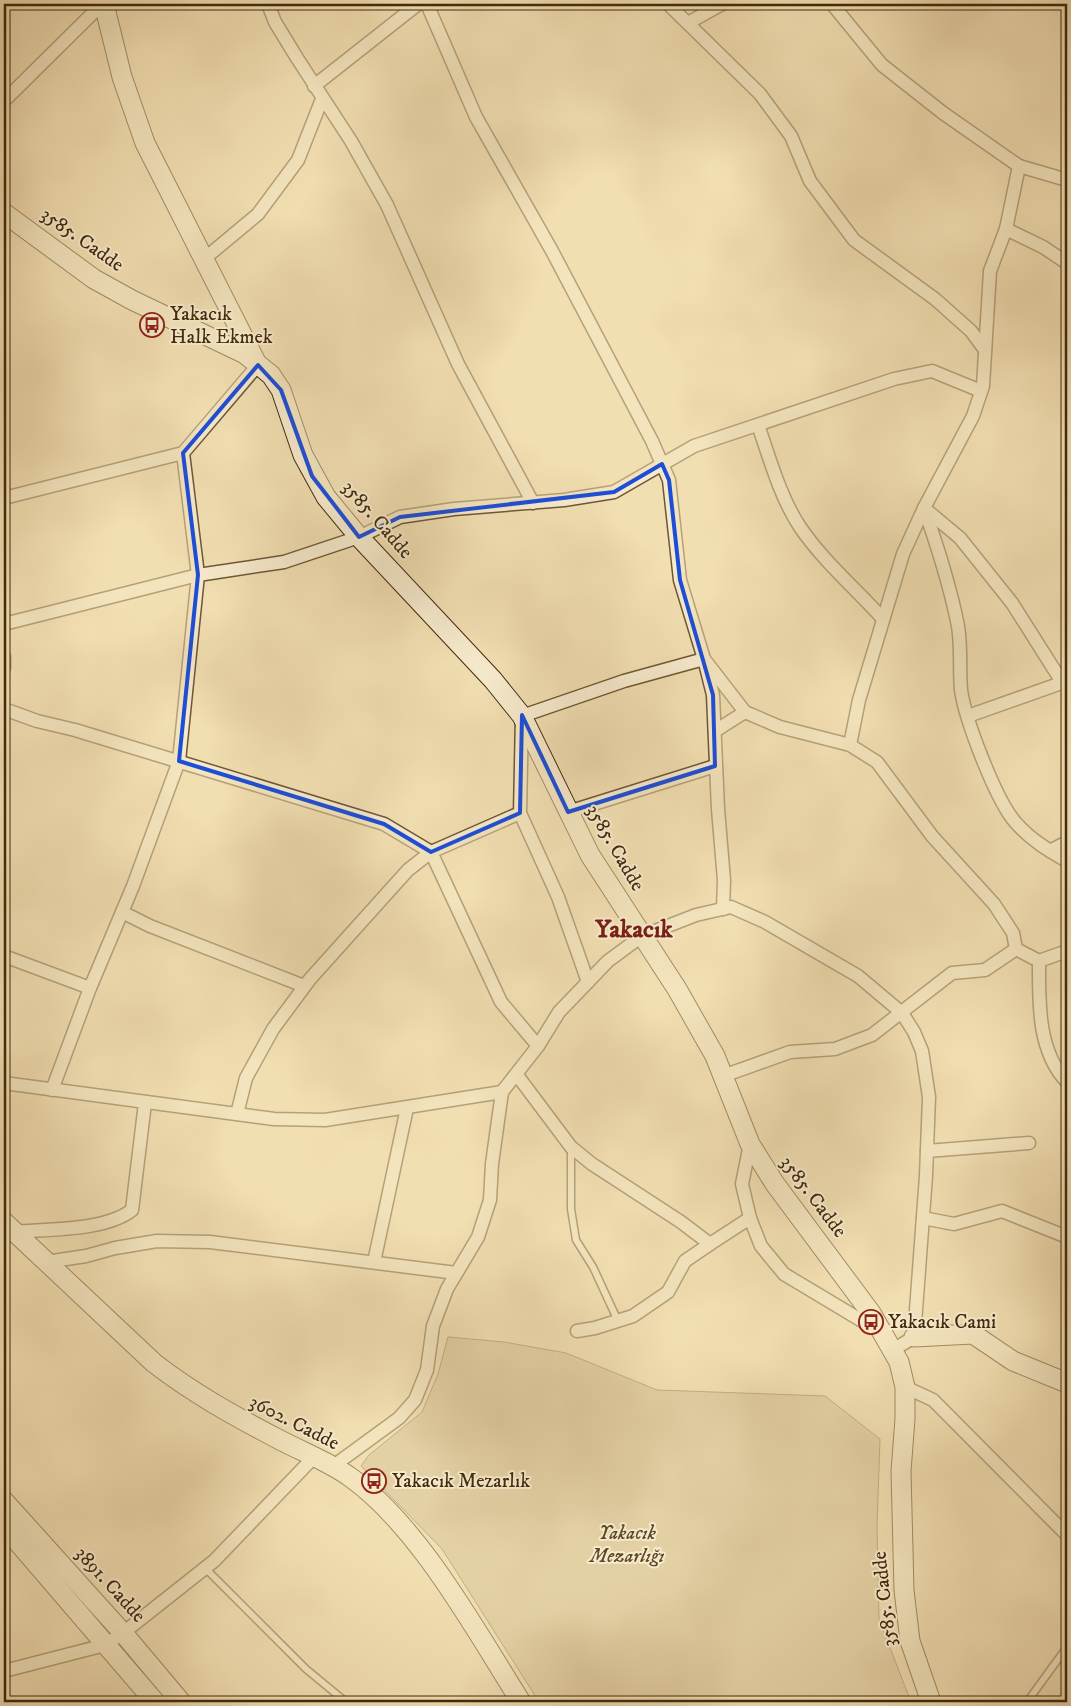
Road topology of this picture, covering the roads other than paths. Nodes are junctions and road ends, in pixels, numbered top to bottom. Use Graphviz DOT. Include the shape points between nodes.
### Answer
graph roads {
  1 [pos="103,4"];
  2 [pos="268,4"];
  3 [pos="418,4"];
  4 [pos="427,4"];
  5 [pos="668,4"];
  6 [pos="722,4"];
  7 [pos="832,4"];
  8 [pos="688,23"];
  9 [pos="314,86"];
  10 [pos="322,99"];
  11 [pos="4,101"];
  12 [pos="1019,166"];
  13 [pos="1067,180"];
  14 [pos="4,213"];
  15 [pos="1006,229"];
  16 [pos="204,259"];
  17 [pos="1067,263"];
  18 [pos="985,350"];
  19 [pos="258,365"];
  20 [pos="981,391"];
  21 [pos="758,425"];
  22 [pos="183,453"];
  23 [pos="662,464"];
  24 [pos="4,498"];
  25 [pos="533,503"];
  26 [pos="924,508"];
  27 [pos="359,537"];
  28 [pos="198,575"];
  29 [pos="882,619"];
  30 [pos="4,624"];
  31 [pos="4,656"];
  32 [pos="704,659"];
  33 [pos="4,668"];
  34 [pos="1065,681"];
  35 [pos="4,709"];
  36 [pos="745,712"];
  37 [pos="522,716"];
  38 [pos="968,716"];
  39 [pos="715,731"];
  40 [pos="850,745"];
  41 [pos="179,761"];
  42 [pos="716,766"];
  43 [pos="568,812"];
  44 [pos="520,813"];
  45 [pos="1067,842"];
  46 [pos="1050,851"];
  47 [pos="431,852"];
  48 [pos="1067,861"];
  49 [pos="723,909"];
  50 [pos="122,912"];
  51 [pos="642,936"];
  52 [pos="1016,949"];
  53 [pos="1067,951"];
  54 [pos="4,956"];
  55 [pos="1039,961"];
  56 [pos="588,982"];
  57 [pos="304,986"];
  58 [pos="90,988"];
  59 [pos="902,1013"];
  60 [pos="538,1046"];
  61 [pos="517,1075"];
  62 [pos="723,1076"];
  63 [pos="1067,1082"];
  64 [pos="4,1083"];
  65 [pos="52,1090"];
  66 [pos="502,1092"];
  67 [pos="145,1103"];
  68 [pos="407,1108"];
  69 [pos="236,1114"];
  70 [pos="750,1144"];
  71 [pos="1029,1144"];
  72 [pos="571,1147"];
  73 [pos="927,1151"];
  74 [pos="750,1218"];
  75 [pos="923,1218"];
  76 [pos="9,1227"];
  77 [pos="1067,1237"];
  78 [pos="710,1244"];
  79 [pos="46,1262"];
  80 [pos="374,1262"];
  81 [pos="456,1273"];
  82 [pos="618,1321"];
  83 [pos="577,1331"];
  84 [pos="914,1337"];
  85 [pos="889,1342"];
  86 [pos="1067,1383"];
  87 [pos="905,1387"];
  88 [pos="313,1458"];
  89 [pos="332,1467"];
  90 [pos="4,1501"];
  91 [pos="1067,1516"];
  92 [pos="1053,1519"];
  93 [pos="4,1526"];
  94 [pos="1067,1536"];
  95 [pos="205,1568"];
  96 [pos="123,1633"];
  97 [pos="105,1644"];
  98 [pos="1067,1647"];
  99 [pos="4,1671"];
  100 [pos="155,1702"];
  101 [pos="181,1702"];
  102 [pos="346,1702"];
  103 [pos="521,1702"];
  104 [pos="931,1702"];
  105 [pos="1027,1702"];
  1 -- 11 [label="street"];
  1 -- 16 [label="main road" via="122,77 146,143"];
  2 -- 9 [label="street" via="275,22"];
  3 -- 9 [label="street"];
  4 -- 23 [label="street" via="476,117 552,251"];
  5 -- 8 [label="street"];
  6 -- 8 [label="street"];
  7 -- 12 [label="street" via="882,65"];
  8 -- 18 [label="street" via="760,94 791,136 810,181 854,240 935,299 971,331"];
  9 -- 10 [label="street"];
  10 -- 16 [label="street" via="298,160 258,214"];
  10 -- 25 [label="street" via="351,141 387,205 458,364"];
  12 -- 13 [label="street"];
  12 -- 15 [label="street"];
  14 -- 19 [label="main road, 3585. Cadde" via="113,290 220,341"];
  15 -- 17 [label="street"];
  15 -- 18 [label="street" via="990,272"];
  16 -- 19 [label="main road"];
  18 -- 20 [label="street"];
  19 -- 22 [label="street"];
  19 -- 27 [label="main road, 3585. Cadde" via="271,375 281,390 312,476"];
  20 -- 21 [label="street" via="932,371 894,378"];
  20 -- 26 [label="street" via="973,416"];
  21 -- 23 [label="street" via="694,446"];
  21 -- 29 [label="street" via="782,491 800,528"];
  22 -- 24 [label="street"];
  22 -- 28 [label="street"];
  23 -- 25 [label="street" via="614,492"];
  23 -- 32 [label="street" via="669,480 680,580"];
  25 -- 27 [label="street" via="454,509 400,518"];
  26 -- 29 [label="street" via="903,554"];
  26 -- 34 [label="street" via="960,538 1012,603"];
  26 -- 38 [label="street" via="958,623 961,691"];
  27 -- 28 [label="street" via="284,562"];
  27 -- 37 [label="main road, 3585. Cadde" via="493,680"];
  28 -- 30 [label="street"];
  28 -- 41 [label="street"];
  29 -- 40 [label="street"];
  31 -- 33 [label="street"];
  32 -- 36 [label="street"];
  32 -- 37 [label="street"];
  32 -- 39 [label="street" via="713,695"];
  34 -- 38 [label="street"];
  35 -- 41 [label="street"];
  36 -- 39 [label="street"];
  36 -- 40 [label="street" via="780,727"];
  37 -- 43 [label="main road, 3585. Cadde"];
  37 -- 44 [label="street"];
  38 -- 46 [label="street" via="995,787 1014,821 1036,843"];
  39 -- 42 [label="street"];
  40 -- 52 [label="street" via="876,762 932,836 994,904 1012,934"];
  41 -- 47 [label="street" via="384,824"];
  41 -- 50 [label="street"];
  42 -- 43 [label="street"];
  42 -- 49 [label="street"];
  43 -- 51 [label="main road, 3585. Cadde" via="590,855"];
  44 -- 47 [label="street"];
  44 -- 56 [label="street" via="558,897"];
  45 -- 46 [label="street"];
  46 -- 48 [label="street"];
  47 -- 57 [label="street" via="408,870"];
  47 -- 60 [label="street" via="501,1002"];
  49 -- 51 [label="street" via="696,915"];
  49 -- 59 [label="street" via="731,907 782,932 858,976"];
  50 -- 57 [label="street"];
  50 -- 58 [label="street"];
  51 -- 56 [label="street"];
  51 -- 62 [label="main road, 3585. Cadde" via="695,1018"];
  52 -- 55 [label="street"];
  52 -- 59 [label="street" via="985,970 952,973"];
  53 -- 55 [label="street"];
  54 -- 58 [label="street"];
  55 -- 63 [label="street" via="1039,998 1045,1044"];
  56 -- 60 [label="street" via="559,1012"];
  57 -- 69 [label="street" via="273,1029 246,1078"];
  58 -- 65 [label="street"];
  59 -- 62 [label="street" via="872,1035 835,1048 790,1052"];
  59 -- 73 [label="street" via="922,1050 929,1097"];
  60 -- 61 [label="street"];
  61 -- 66 [label="street"];
  61 -- 72 [label="street"];
  62 -- 70 [label="main road, 3585. Cadde"];
  64 -- 65 [label="street"];
  65 -- 67 [label="street"];
  66 -- 68 [label="street"];
  66 -- 81 [label="street" via="490,1200 478,1237"];
  67 -- 69 [label="street"];
  67 -- 76 [label="street" via="132,1210 122,1218 105,1223"];
  68 -- 69 [label="street" via="325,1120"];
  68 -- 80 [label="street"];
  70 -- 74 [label="street" via="742,1184"];
  70 -- 85 [label="main road, 3585. Cadde" via="775,1184 861,1298"];
  71 -- 73 [label="street"];
  72 -- 78 [label="street"];
  72 -- 82 [label="lane" via="571,1209 576,1240 593,1267"];
  73 -- 75 [label="street"];
  74 -- 78 [label="street"];
  74 -- 85 [label="street" via="761,1246 784,1274"];
  75 -- 77 [label="street" via="954,1224 1002,1211"];
  75 -- 84 [label="street"];
  76 -- 79 [label="main road, 3602. Cadde"];
  78 -- 82 [label="street" via="685,1261 668,1292 634,1316"];
  79 -- 80 [label="street" via="157,1240 210,1242"];
  79 -- 88 [label="main road, 3602. Cadde" via="175,1379 230,1415"];
  80 -- 81 [label="street"];
  81 -- 89 [label="street" via="433,1326 427,1370 415,1400 399,1418"];
  82 -- 83 [label="street"];
  84 -- 85 [label="street"];
  84 -- 86 [label="main road" via="973,1334 1013,1361"];
  85 -- 87 [label="main road, 3585. Cadde" via="899,1362"];
  87 -- 92 [label="street" via="933,1400"];
  87 -- 104 [label="main road, 3585. Cadde" via="901,1488 904,1590 910,1641"];
  88 -- 89 [label="main road, 3602. Cadde"];
  88 -- 95 [label="street"];
  89 -- 103 [label="main road, 3602. Cadde" via="349,1476 370,1494 415,1542"];
  90 -- 96 [label="main road, 3891. Cadde"];
  91 -- 92 [label="street"];
  92 -- 94 [label="street"];
  93 -- 97 [label="main road, 3891. Cadde"];
  95 -- 96 [label="street"];
  95 -- 102 [label="lane" via="306,1668"];
  96 -- 97 [label="street"];
  96 -- 101 [label="main road, 3891. Cadde"];
  97 -- 99 [label="street"];
  97 -- 100 [label="main road, 3891. Cadde"];
  98 -- 105 [label="lane"];
}
